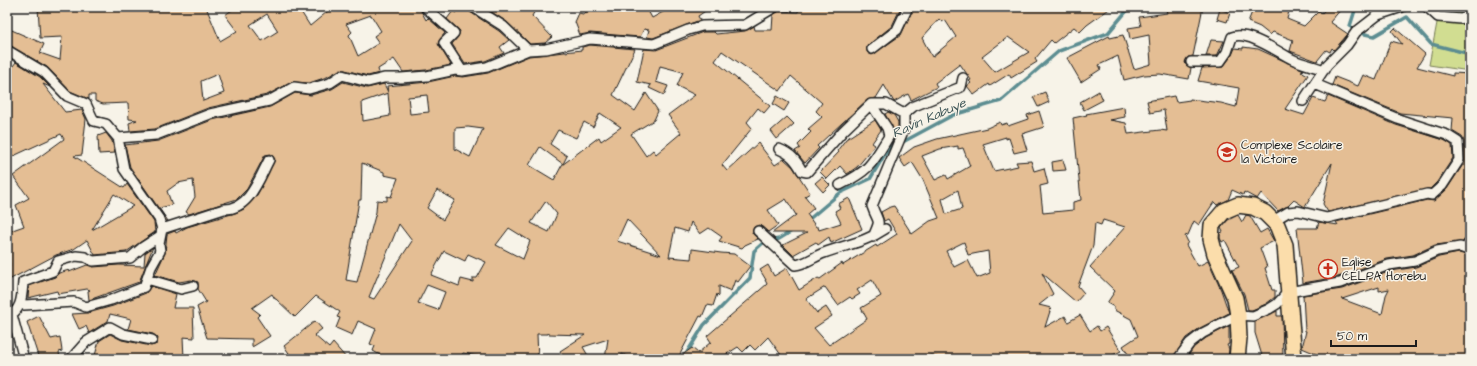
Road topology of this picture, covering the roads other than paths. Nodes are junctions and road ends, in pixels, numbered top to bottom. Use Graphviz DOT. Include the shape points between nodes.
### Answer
graph roads {
  1 [pos="425,7"];
  2 [pos="473,7"];
  3 [pos="775,7"];
  4 [pos="908,7"];
  5 [pos="1402,7"];
  6 [pos="1427,7"];
  7 [pos="1470,15"];
  8 [pos="872,49"];
  9 [pos="7,50"];
  10 [pos="528,50"];
  11 [pos="1191,62"];
  12 [pos="1324,70"];
  13 [pos="462,71"];
  14 [pos="963,78"];
  15 [pos="1315,84"];
  16 [pos="1303,101"];
  17 [pos="871,104"];
  18 [pos="904,114"];
  19 [pos="118,138"];
  20 [pos="779,149"];
  21 [pos="269,160"];
  22 [pos="840,185"];
  23 [pos="1273,221"];
  24 [pos="885,229"];
  25 [pos="758,231"];
  26 [pos="161,233"];
  27 [pos="873,237"];
  28 [pos="1470,243"];
  29 [pos="147,279"];
  30 [pos="193,286"];
  31 [pos="1288,292"];
  32 [pos="21,304"];
  33 [pos="9,315"];
  34 [pos="1238,315"];
  35 [pos="152,340"];
  36 [pos="24,359"];
  37 [pos="71,359"];
  38 [pos="1178,359"];
  39 [pos="1237,359"];
  40 [pos="1294,359"];
  1 -- 13 [label="street" via="454,33 444,44"];
  2 -- 10 [label="street" via="503,26"];
  3 -- 10 [label="street" via="745,26 702,26 654,44 590,39 546,49"];
  4 -- 8 [label="street" via="896,30"];
  5 -- 12 [label="street" via="1378,15 1366,23"];
  6 -- 7 [label="street" via="1438,17 1461,19"];
  9 -- 19 [label="street" via="44,72 67,96 86,104 94,121 106,124"];
  10 -- 13 [label="street" via="487,67"];
  11 -- 12 [label="street" via="1220,62 1232,37 1236,35"];
  12 -- 15 [label="street"];
  13 -- 19 [label="street" via="384,78 368,82 342,75 330,83 309,89 294,87 269,101 210,114 156,134"];
  14 -- 18 [label="street" via="961,87 914,106"];
  15 -- 16 [label="street"];
  15 -- 23 [label="street" via="1398,119 1447,135 1458,142 1459,160 1442,186 1432,195 1395,201 1327,218 1298,211 1288,212"];
  17 -- 18 [label="street" via="886,104"];
  17 -- 20 [label="street" via="807,172 802,172 796,159"];
  17 -- 22 [label="street" via="887,128 889,136 874,162 860,175"];
  18 -- 27 [label="street" via="904,129 872,206 879,223"];
  19 -- 26 [label="street" via="124,169 159,219"];
  21 -- 26 [label="street" via="242,205 224,209"];
  23 -- 31 [label="highway" via="1285,245"];
  23 -- 34 [label="highway" via="1253,207 1238,205 1224,211 1212,225 1211,239 1215,254 1234,298"];
  24 -- 27 [label="street"];
  25 -- 27 [label="street" via="793,264 804,264 822,253"];
  26 -- 29 [label="street" via="158,244 160,251"];
  26 -- 32 [label="street" via="130,258 93,261 76,256 58,261 53,271 24,282"];
  28 -- 31 [label="street" via="1468,250 1460,248 1436,251 1415,261 1389,265 1340,283"];
  29 -- 30 [label="street" via="181,289"];
  29 -- 32 [label="street" via="144,286 133,292 86,307 74,302"];
  31 -- 34 [label="street" via="1269,309 1253,316"];
  31 -- 40 [label="highway"];
  32 -- 33 [label="street"];
  33 -- 36 [label="street"];
  34 -- 38 [label="street" via="1199,336"];
  34 -- 39 [label="highway"];
  35 -- 37 [label="street" via="123,334 110,327 86,342"];
}
